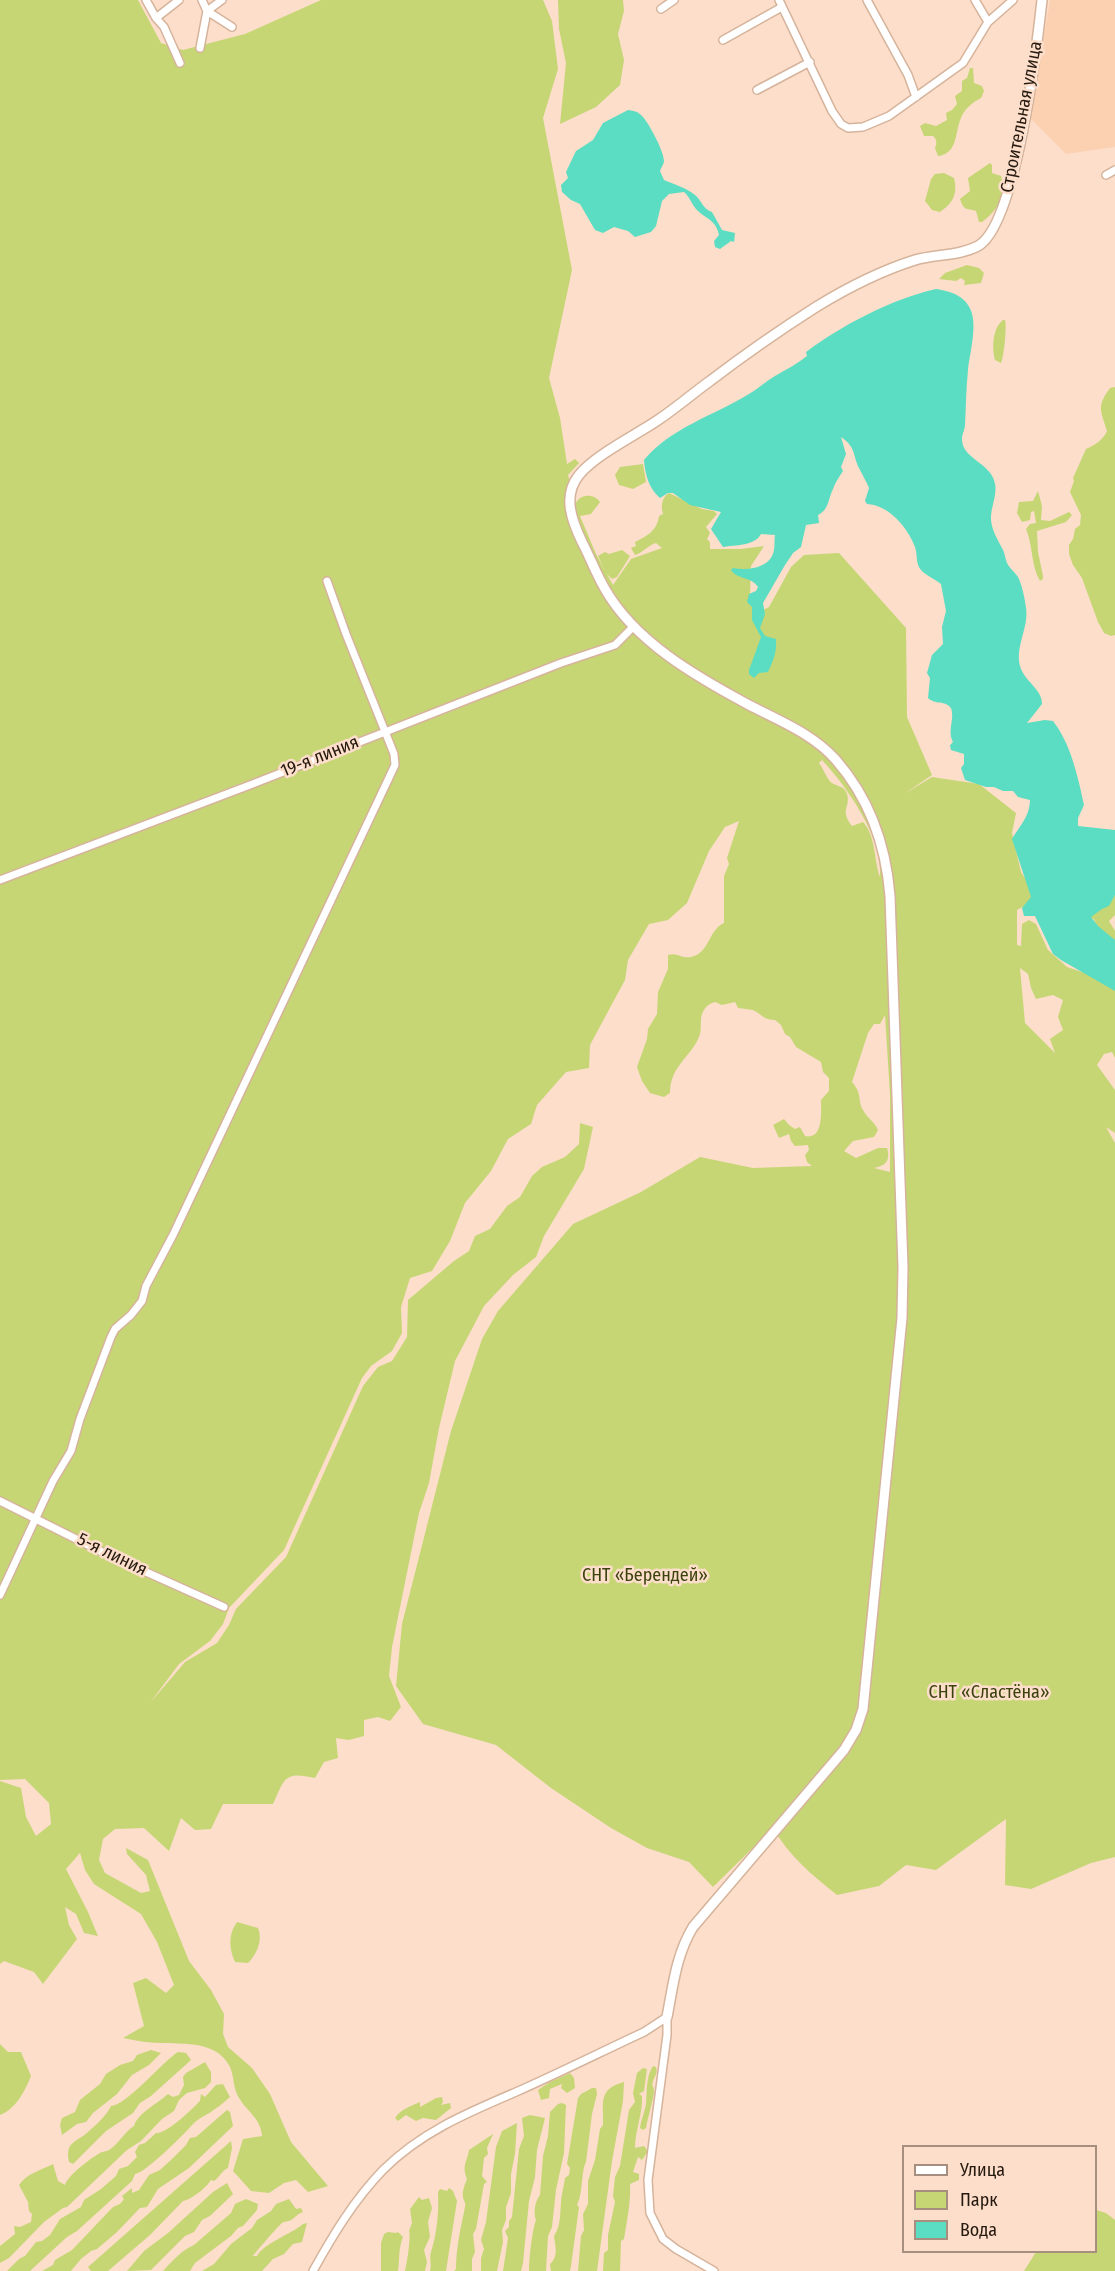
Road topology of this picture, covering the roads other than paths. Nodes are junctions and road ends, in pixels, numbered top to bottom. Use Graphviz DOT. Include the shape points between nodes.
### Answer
graph roads {
  1 [pos="146,0"];
  2 [pos="179,0"];
  3 [pos="202,0"];
  4 [pos="222,0"];
  5 [pos="674,0"];
  6 [pos="867,0"];
  7 [pos="975,0"];
  8 [pos="1013,0"];
  9 [pos="1042,0"];
  10 [pos="780,3"];
  11 [pos="661,9"];
  12 [pos="207,11"];
  13 [pos="156,18"];
  14 [pos="988,22"];
  15 [pos="232,27"];
  16 [pos="723,40"];
  17 [pos="200,48"];
  18 [pos="810,62"];
  19 [pos="180,63"];
  20 [pos="757,90"];
  21 [pos="916,97"];
  22 [pos="1115,170"];
  23 [pos="1106,175"];
  24 [pos="327,581"];
  25 [pos="634,626"];
  26 [pos="385,732"];
  27 [pos="0,880"];
  28 [pos="0,1501"];
  29 [pos="37,1519"];
  30 [pos="0,1595"];
  31 [pos="224,1607"];
  32 [pos="667,2017"];
  33 [pos="313,2271"];
  34 [pos="714,2271"];
  1 -- 13 [label="street"];
  2 -- 13 [label="street"];
  3 -- 12 [label="street"];
  4 -- 12 [label="street"];
  5 -- 11 [label="street"];
  6 -- 21 [label="street"];
  7 -- 14 [label="street"];
  8 -- 14 [label="street"];
  9 -- 25 [label="street, Строительная улица" via="1014,174 988,239 973,249 912,261 858,284 801,317 579,475 570,490 570,510 578,534 605,589"];
  10 -- 16 [label="street"];
  10 -- 18 [label="street"];
  12 -- 15 [label="street"];
  12 -- 17 [label="street"];
  13 -- 19 [label="street"];
  14 -- 21 [label="street" via="963,63"];
  18 -- 20 [label="street"];
  18 -- 21 [label="street" via="832,111 848,128 889,116"];
  22 -- 23 [label="street"];
  24 -- 26 [label="street"];
  25 -- 26 [label="street, 19-я линия" via="615,645"];
  25 -- 32 [label="street" via="681,664 818,744 836,760 872,816 888,870 890,896 903,1267 901,1329 863,1709 844,1750 693,1927 676,1966"];
  26 -- 27 [label="street, 19-я линия"];
  26 -- 29 [label="street" via="395,765 387,786 142,1301 111,1337 71,1451"];
  28 -- 29 [label="street, 5-я линия"];
  29 -- 30 [label="street"];
  29 -- 31 [label="street, 5-я линия"];
  32 -- 33 [label="street" via="644,2032 442,2125 410,2146 360,2196"];
  32 -- 34 [label="street" via="648,2180 650,2213 663,2239"];
}
